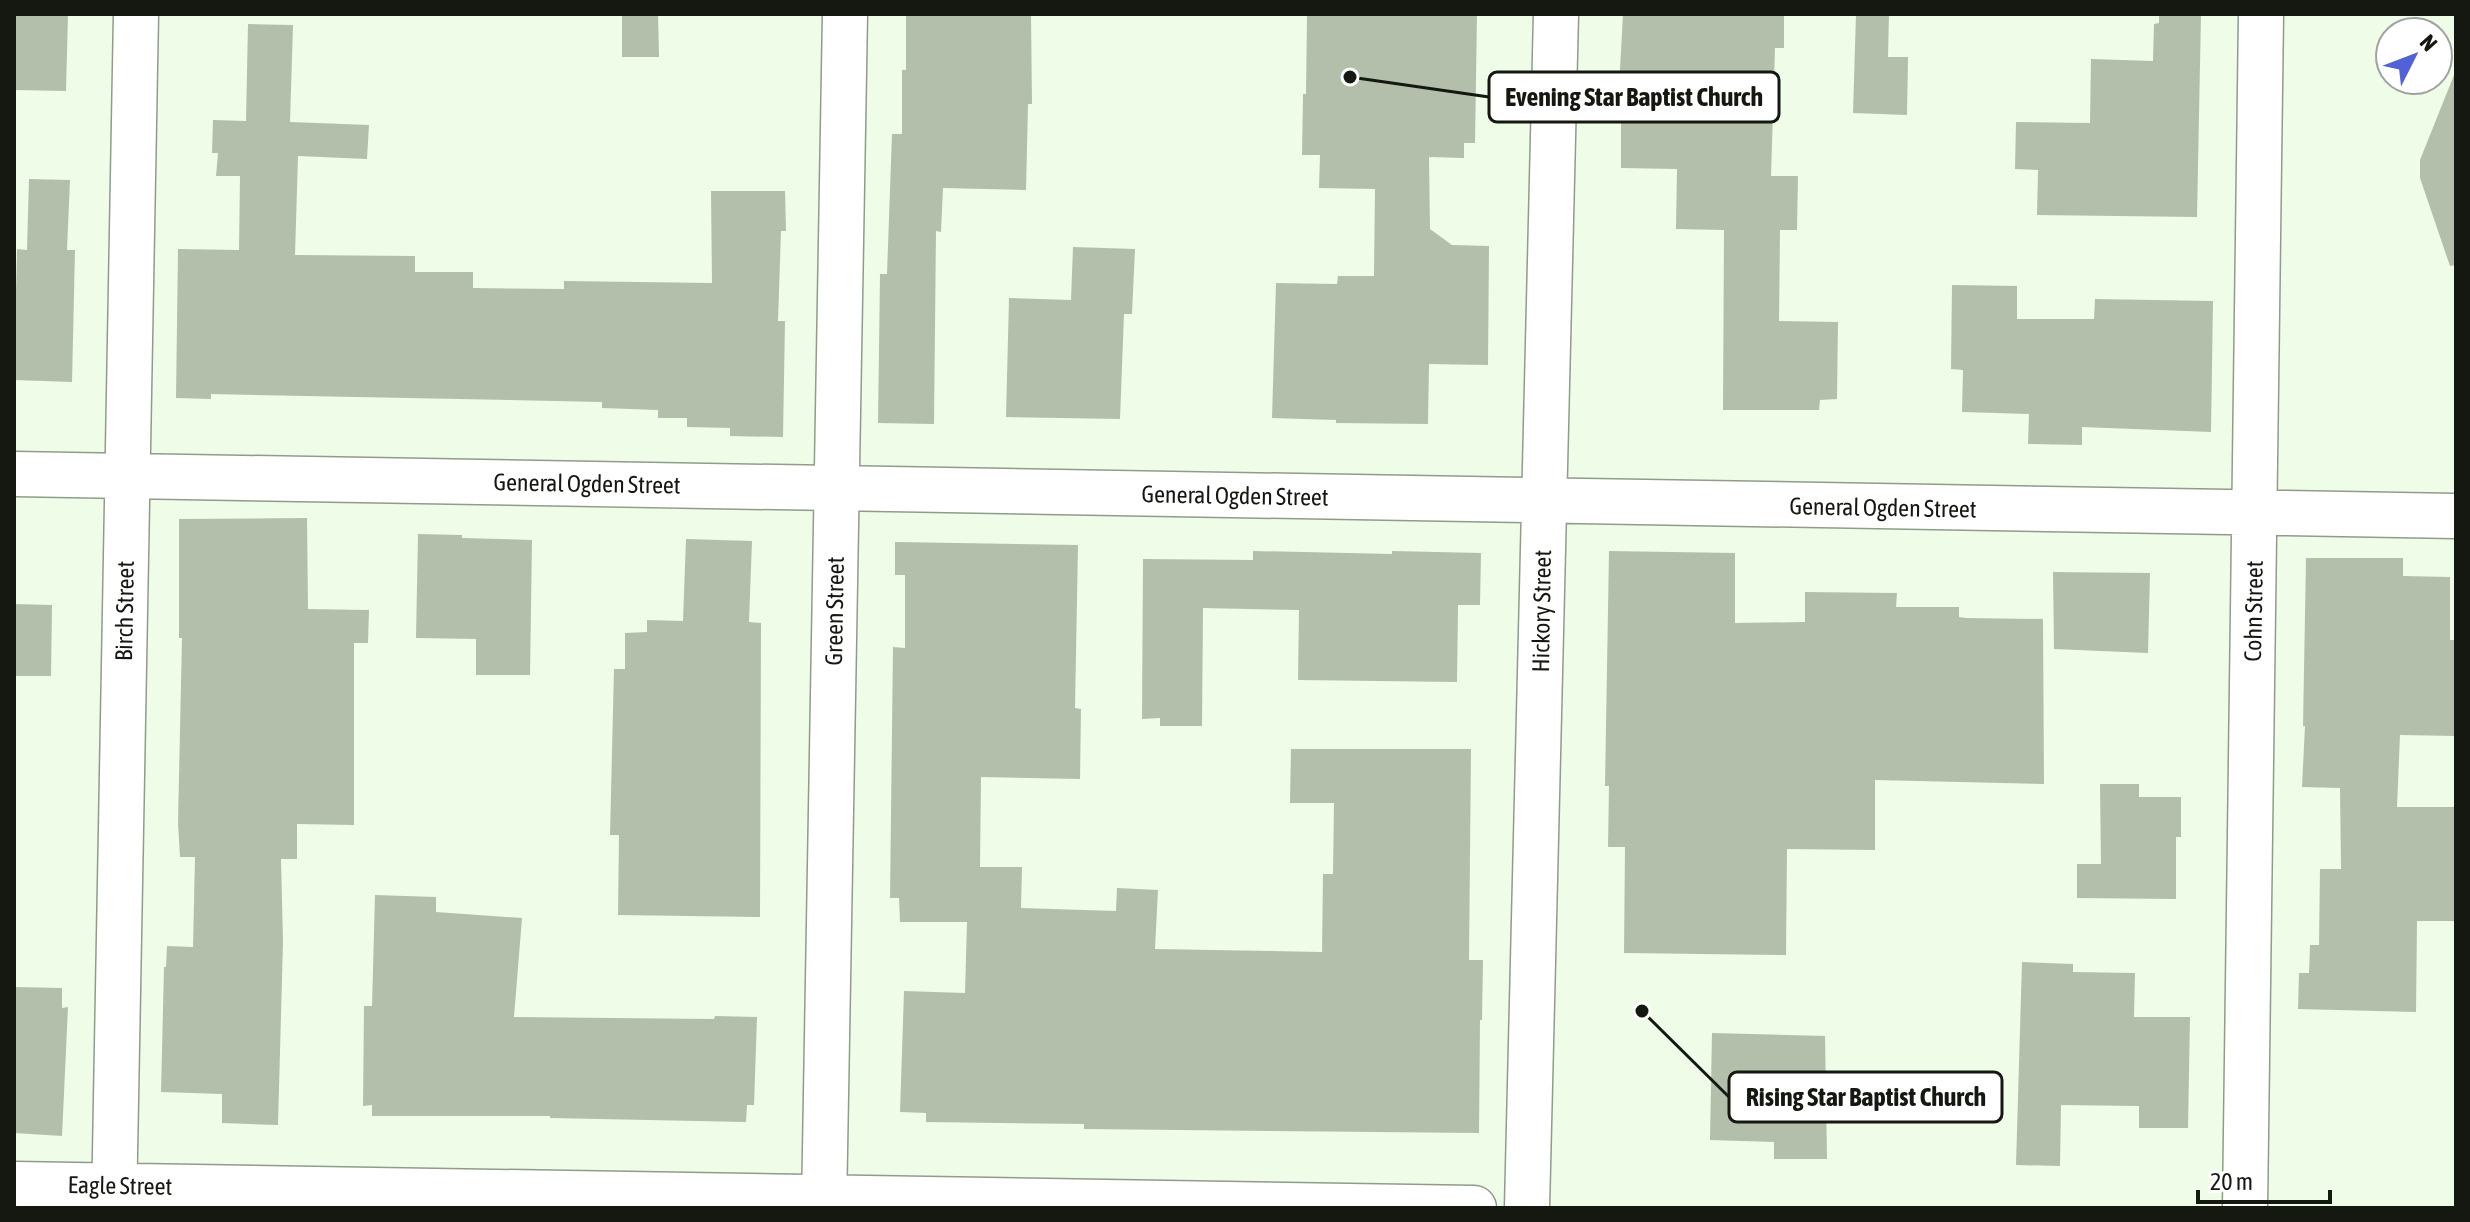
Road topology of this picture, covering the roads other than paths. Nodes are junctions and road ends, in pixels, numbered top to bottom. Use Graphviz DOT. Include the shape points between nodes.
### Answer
graph roads {
  1 [pos="136,14"];
  2 [pos="845,14"];
  3 [pos="1556,14"];
  4 [pos="2261,14"];
  5 [pos="14,474"];
  6 [pos="128,476"];
  7 [pos="837,488"];
  8 [pos="1545,502"];
  9 [pos="2255,515"];
  10 [pos="2456,516"];
  11 [pos="14,1184"];
  12 [pos="115,1197"];
  13 [pos="824,1203"];
  14 [pos="1474,1208"];
  15 [pos="1527,1208"];
  16 [pos="2245,1208"];
  1 -- 6 [label="street, Birch Street"];
  2 -- 7 [label="street, Green Street"];
  3 -- 8 [label="street, Hickory Street"];
  4 -- 9 [label="street, Cohn Street"];
  5 -- 6 [label="street, General Ogden Street"];
  6 -- 7 [label="street, General Ogden Street"];
  6 -- 12 [label="street, Birch Street"];
  7 -- 8 [label="street, General Ogden Street"];
  7 -- 13 [label="street, Green Street"];
  8 -- 9 [label="street, General Ogden Street"];
  8 -- 15 [label="street, Hickory Street"];
  9 -- 10 [label="street, General Ogden Street"];
  9 -- 16 [label="street, Cohn Street"];
  11 -- 12 [label="street, Eagle Street"];
  12 -- 13 [label="street, Eagle Street"];
  13 -- 14 [label="street, Eagle Street"];
}
